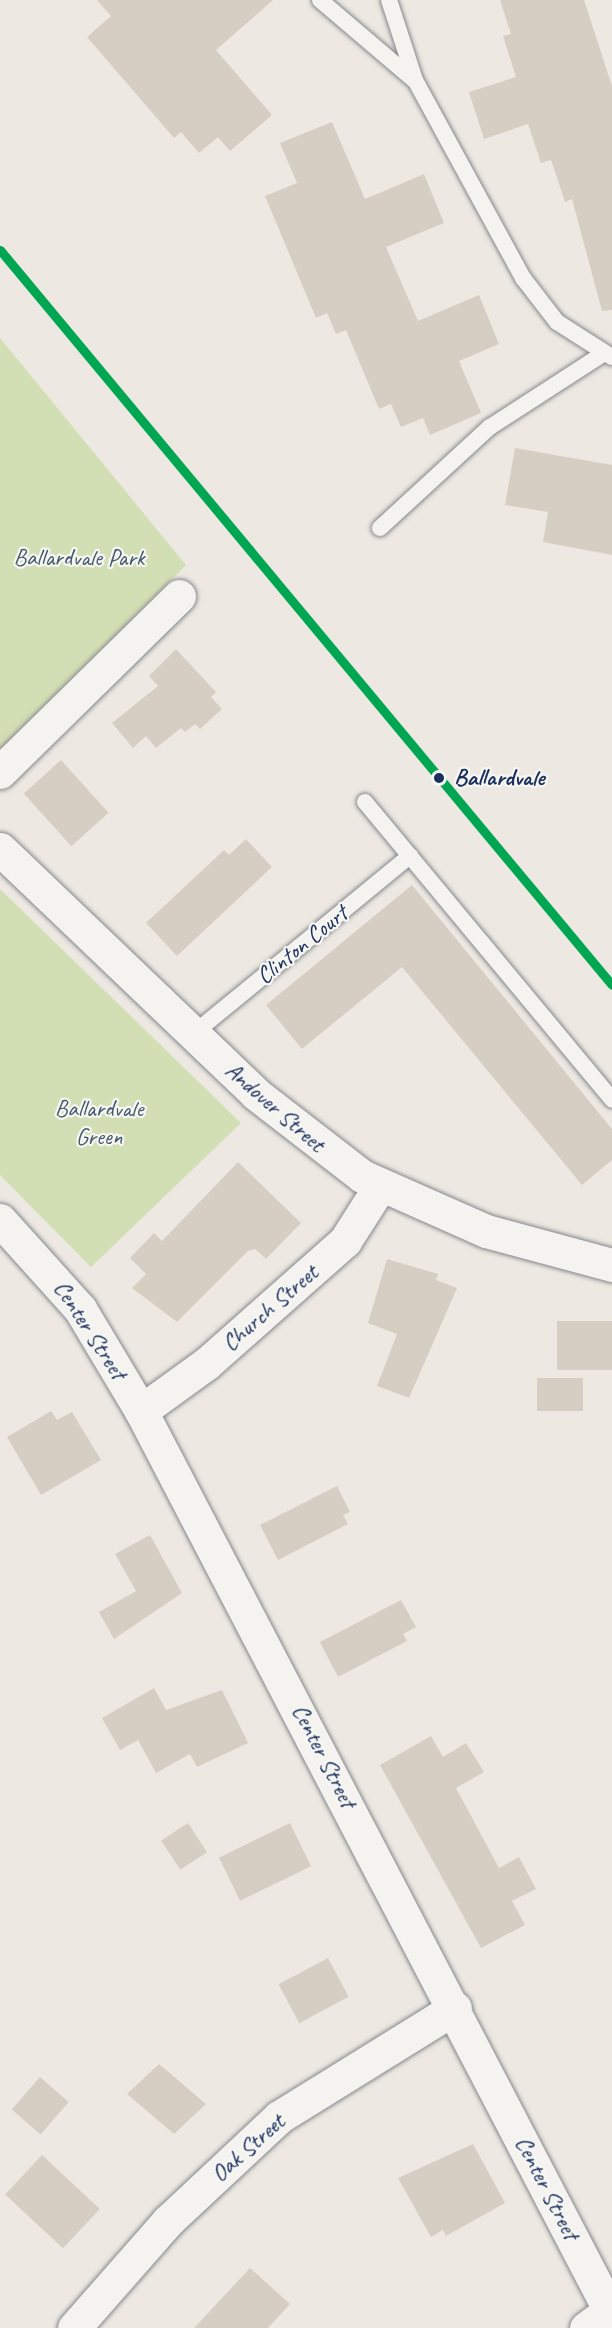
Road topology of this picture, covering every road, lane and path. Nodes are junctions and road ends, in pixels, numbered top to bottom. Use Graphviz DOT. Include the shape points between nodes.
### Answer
graph roads {
  1 [pos="320,0"];
  2 [pos="388,0"];
  3 [pos="415,80"];
  4 [pos="607,356"];
  5 [pos="380,528"];
  6 [pos="179,596"];
  7 [pos="0,772"];
  8 [pos="365,802"];
  9 [pos="0,849"];
  10 [pos="410,856"];
  11 [pos="193,1034"];
  12 [pos="612,1100"];
  13 [pos="380,1186"];
  14 [pos="0,1220"];
  15 [pos="612,1265"];
  16 [pos="141,1411"];
  17 [pos="455,2008"];
  18 [pos="605,2316"];
  19 [pos="74,2328"];
  1 -- 3 [label="lane"];
  2 -- 3 [label="lane"];
  3 -- 4 [label="lane" via="538,301"];
  4 -- 5 [label="lane" via="490,427"];
  6 -- 7 [label="street"];
  8 -- 10 [label="lane"];
  9 -- 11 [label="street, Andover Street"];
  10 -- 11 [label="lane, Clinton Court"];
  10 -- 12 [label="lane"];
  11 -- 13 [label="street, Andover Street" via="288,1122"];
  13 -- 15 [label="street, Andover Street" via="507,1238"];
  13 -- 16 [label="street, Church Street" via="345,1241 206,1364"];
  14 -- 16 [label="street, Center Street" via="80,1309"];
  16 -- 17 [label="street, Center Street"];
  17 -- 18 [label="street, Center Street"];
  17 -- 19 [label="street, Oak Street" via="279,2117 168,2221"];
}
